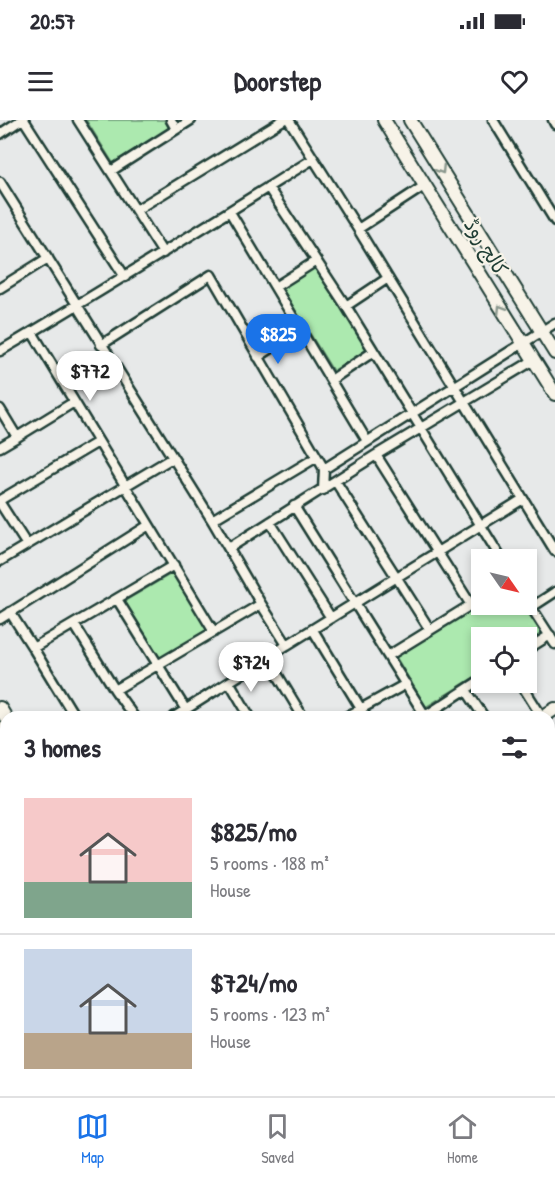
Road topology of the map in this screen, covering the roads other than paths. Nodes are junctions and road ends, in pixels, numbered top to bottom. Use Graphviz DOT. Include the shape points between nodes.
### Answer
graph roads {
  1 [pos="23,120"];
  2 [pos="78,120"];
  3 [pos="171,120"];
  4 [pos="191,120"];
  5 [pos="283,120"];
  6 [pos="289,120"];
  7 [pos="384,120"];
  8 [pos="410,120"];
  9 [pos="493,120"];
  10 [pos="176,129"];
  11 [pos="0,134"];
  12 [pos="313,159"];
  13 [pos="111,171"];
  14 [pos="0,182"];
  15 [pos="424,186"];
  16 [pos="268,187"];
  17 [pos="136,210"];
  18 [pos="230,212"];
  19 [pos="555,221"];
  20 [pos="358,229"];
  21 [pos="163,253"];
  22 [pos="48,258"];
  23 [pos="316,261"];
  24 [pos="125,276"];
  25 [pos="388,278"];
  26 [pos="275,287"];
  27 [pos="0,288"];
  28 [pos="76,304"];
  29 [pos="346,306"];
  30 [pos="555,323"];
  31 [pos="301,329"];
  32 [pos="542,332"];
  33 [pos="32,333"];
  34 [pos="523,343"];
  35 [pos="101,345"];
  36 [pos="0,351"];
  37 [pos="373,352"];
  38 [pos="555,353"];
  39 [pos="258,357"];
  40 [pos="534,360"];
  41 [pos="331,380"];
  42 [pos="454,387"];
  43 [pos="555,394"];
  44 [pos="75,402"];
  45 [pos="464,403"];
  46 [pos="0,409"];
  47 [pos="410,414"];
  48 [pos="420,430"];
  49 [pos="17,437"];
  50 [pos="367,441"];
  51 [pos="98,442"];
  52 [pos="0,447"];
  53 [pos="376,455"];
  54 [pos="317,457"];
  55 [pos="172,458"];
  56 [pos="324,469"];
  57 [pos="336,482"];
  58 [pos="125,486"];
  59 [pos="323,490"];
  60 [pos="523,499"];
  61 [pos="0,502"];
  62 [pos="294,506"];
  63 [pos="212,520"];
  64 [pos="270,522"];
  65 [pos="149,525"];
  66 [pos="480,525"];
  67 [pos="27,545"];
  68 [pos="229,548"];
  69 [pos="495,549"];
  70 [pos="555,551"];
  71 [pos="437,552"];
  72 [pos="0,561"];
  73 [pos="174,566"];
  74 [pos="397,577"];
  75 [pos="555,592"];
  76 [pos="117,599"];
  77 [pos="537,600"];
  78 [pos="355,603"];
  79 [pos="261,604"];
  80 [pos="471,604"];
  81 [pos="10,612"];
  82 [pos="537,615"];
  83 [pos="332,618"];
  84 [pos="0,619"];
  85 [pos="74,624"];
  86 [pos="313,630"];
  87 [pos="430,630"];
  88 [pos="214,632"];
  89 [pos="550,635"];
  90 [pos="537,643"];
  91 [pos="555,644"];
  92 [pos="287,645"];
  93 [pos="33,648"];
  94 [pos="388,656"];
  95 [pos="268,659"];
  96 [pos="159,665"];
  97 [pos="230,683"];
  98 [pos="406,684"];
  99 [pos="471,687"];
  100 [pos="115,690"];
  101 [pos="466,690"];
  102 [pos="527,693"];
  103 [pos="361,708"];
  104 [pos="186,710"];
  105 [pos="71,711"];
  106 [pos="130,711"];
  107 [pos="246,711"];
  108 [pos="299,711"];
  109 [pos="356,711"];
  110 [pos="363,711"];
  111 [pos="423,711"];
  112 [pos="434,711"];
  113 [pos="479,711"];
  114 [pos="538,711"];
  1 -- 11 [label="street"];
  1 -- 24 [label="street"];
  2 -- 13 [label="street"];
  3 -- 10 [label="street"];
  4 -- 10 [label="street"];
  5 -- 17 [label="street"];
  6 -- 12 [label="street"];
  7 -- 15 [label="main road, کالج روڈ"];
  8 -- 32 [label="main road, کالج روڈ, one-way"];
  9 -- 19 [label="street"];
  10 -- 13 [label="street"];
  12 -- 16 [label="street"];
  12 -- 20 [label="street"];
  13 -- 17 [label="street"];
  14 -- 22 [label="street"];
  15 -- 20 [label="street"];
  34 -- 15 [label="main road, کالج روڈ, one-way"];
  16 -- 18 [label="street"];
  16 -- 23 [label="street"];
  17 -- 21 [label="street"];
  18 -- 21 [label="street"];
  18 -- 26 [label="street"];
  20 -- 25 [label="street"];
  21 -- 24 [label="street"];
  22 -- 27 [label="street"];
  22 -- 28 [label="street"];
  23 -- 26 [label="street"];
  23 -- 29 [label="street"];
  24 -- 28 [label="street"];
  25 -- 29 [label="street"];
  25 -- 42 [label="street"];
  26 -- 31 [label="street"];
  28 -- 33 [label="street"];
  28 -- 35 [label="street"];
  29 -- 37 [label="street"];
  30 -- 32 [label="street"];
  31 -- 39 [label="street"];
  31 -- 41 [label="street"];
  32 -- 34 [label="street"];
  32 -- 38 [label="main road, کالج روڈ"];
  33 -- 36 [label="street"];
  33 -- 44 [label="street"];
  34 -- 40 [label="main road, کالج روڈ"];
  34 -- 42 [label="street"];
  35 -- 39 [label="street" via="211,275"];
  35 -- 55 [label="street"];
  37 -- 41 [label="street"];
  37 -- 47 [label="street"];
  39 -- 54 [label="street"];
  40 -- 43 [label="main road, کالج روڈ"];
  40 -- 45 [label="street"];
  41 -- 50 [label="street"];
  42 -- 45 [label="street"];
  42 -- 47 [label="street"];
  44 -- 49 [label="street"];
  44 -- 51 [label="street"];
  45 -- 48 [label="street"];
  45 -- 60 [label="street"];
  46 -- 49 [label="street"];
  47 -- 48 [label="street"];
  47 -- 50 [label="street"];
  48 -- 53 [label="street"];
  48 -- 66 [label="street"];
  49 -- 52 [label="street"];
  50 -- 56 [label="street"];
  51 -- 58 [label="street"];
  51 -- 61 [label="street"];
  53 -- 57 [label="street"];
  53 -- 71 [label="street"];
  54 -- 56 [label="street"];
  54 -- 63 [label="street"];
  55 -- 58 [label="street"];
  55 -- 63 [label="street"];
  56 -- 59 [label="street"];
  57 -- 59 [label="street"];
  57 -- 74 [label="street"];
  58 -- 65 [label="street"];
  58 -- 67 [label="street"];
  59 -- 62 [label="street"];
  60 -- 66 [label="street"];
  60 -- 70 [label="street"];
  61 -- 67 [label="street"];
  62 -- 64 [label="street"];
  62 -- 78 [label="street"];
  63 -- 68 [label="street"];
  64 -- 68 [label="street"];
  64 -- 83 [label="street"];
  65 -- 73 [label="street"];
  65 -- 81 [label="street"];
  66 -- 69 [label="street"];
  66 -- 71 [label="street"];
  67 -- 72 [label="street"];
  68 -- 79 [label="street"];
  71 -- 74 [label="street"];
  71 -- 80 [label="street"];
  73 -- 76 [label="street"];
  73 -- 88 [label="street"];
  74 -- 78 [label="street"];
  74 -- 87 [label="street"];
  75 -- 77 [label="street"];
  76 -- 85 [label="street"];
  76 -- 96 [label="street"];
  78 -- 83 [label="street"];
  78 -- 94 [label="street"];
  79 -- 88 [label="street"];
  79 -- 92 [label="street"];
  80 -- 87 [label="street"];
  81 -- 84 [label="street"];
  81 -- 93 [label="street"];
  82 -- 89 [label="street"];
  83 -- 86 [label="street"];
  85 -- 93 [label="street"];
  85 -- 100 [label="street"];
  86 -- 92 [label="street"];
  86 -- 103 [label="street"];
  87 -- 94 [label="street"];
  88 -- 96 [label="street"];
  89 -- 90 [label="street"];
  89 -- 91 [label="street"];
  92 -- 95 [label="street"];
  93 -- 105 [label="street"];
  94 -- 98 [label="street"];
  95 -- 97 [label="street"];
  95 -- 108 [label="street"];
  96 -- 100 [label="street"];
  96 -- 104 [label="street"];
  97 -- 104 [label="street"];
  97 -- 107 [label="street"];
  98 -- 103 [label="street"];
  98 -- 111 [label="street"];
  99 -- 101 [label="street"];
  100 -- 106 [label="street"];
  101 -- 112 [label="street"];
  101 -- 113 [label="street"];
  102 -- 114 [label="street"];
  103 -- 109 [label="street"];
  103 -- 110 [label="street"];
}
